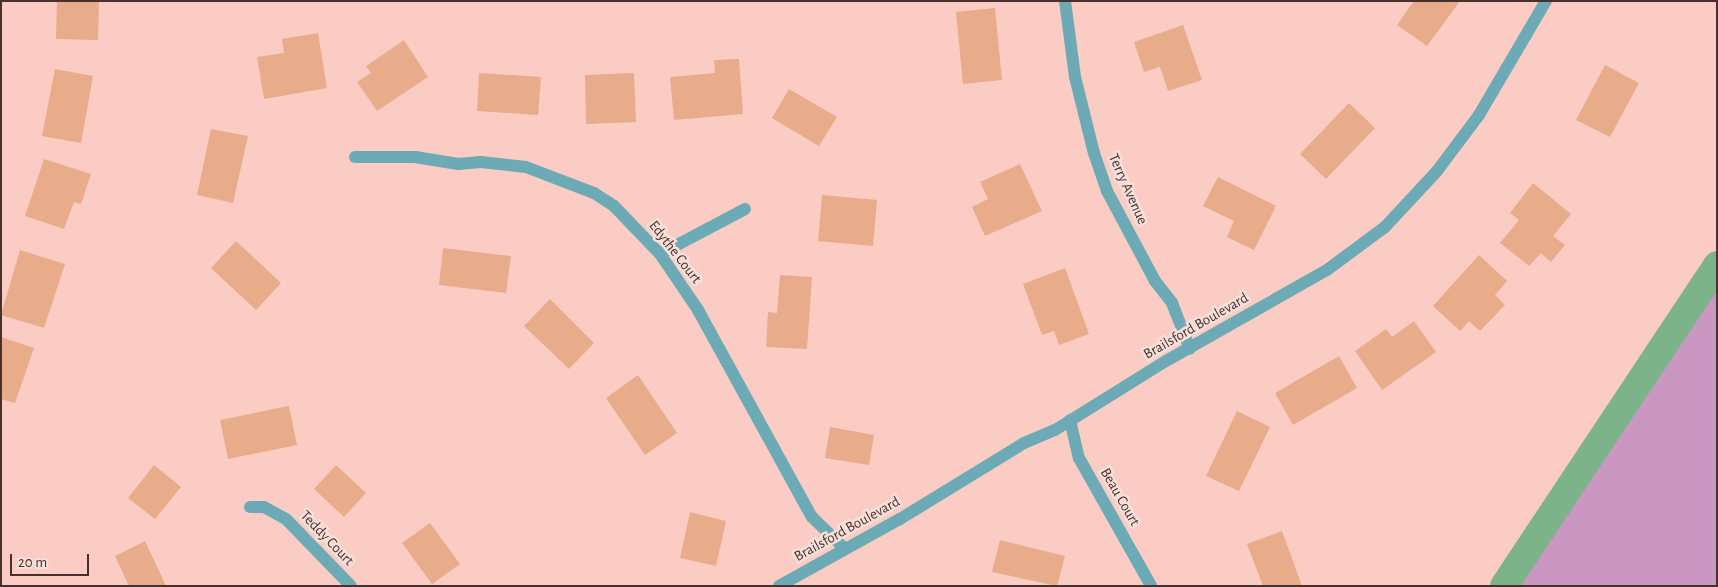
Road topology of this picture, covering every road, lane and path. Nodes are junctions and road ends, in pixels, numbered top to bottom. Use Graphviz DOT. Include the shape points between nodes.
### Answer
graph roads {
  1 [pos="1065,1"];
  2 [pos="1546,1"];
  3 [pos="355,157"];
  4 [pos="745,209"];
  5 [pos="660,254"];
  6 [pos="1190,349"];
  7 [pos="1070,420"];
  8 [pos="250,506"];
  9 [pos="845,549"];
  10 [pos="351,586"];
  11 [pos="779,586"];
  12 [pos="1151,586"];
  1 -- 6 [label="street, Terry Avenue" via="1075,77 1105,183 1155,281 1179,317"];
  2 -- 6 [label="street, Brailsford Boulevard" via="1480,115 1437,171 1385,227 1327,270"];
  3 -- 5 [label="street, Edythe Court" via="415,157 458,164 481,162 526,167 594,193 630,220"];
  4 -- 5 [label="street"];
  5 -- 9 [label="street, Edythe Court" via="698,310 812,517"];
  6 -- 7 [label="street, Brailsford Boulevard"];
  7 -- 9 [label="street, Brailsford Boulevard" via="1024,443"];
  7 -- 12 [label="street, Beau Court" via="1079,458"];
  8 -- 10 [label="street, Teddy Court" via="264,507 286,519"];
  9 -- 11 [label="street, Brailsford Boulevard"];
}
